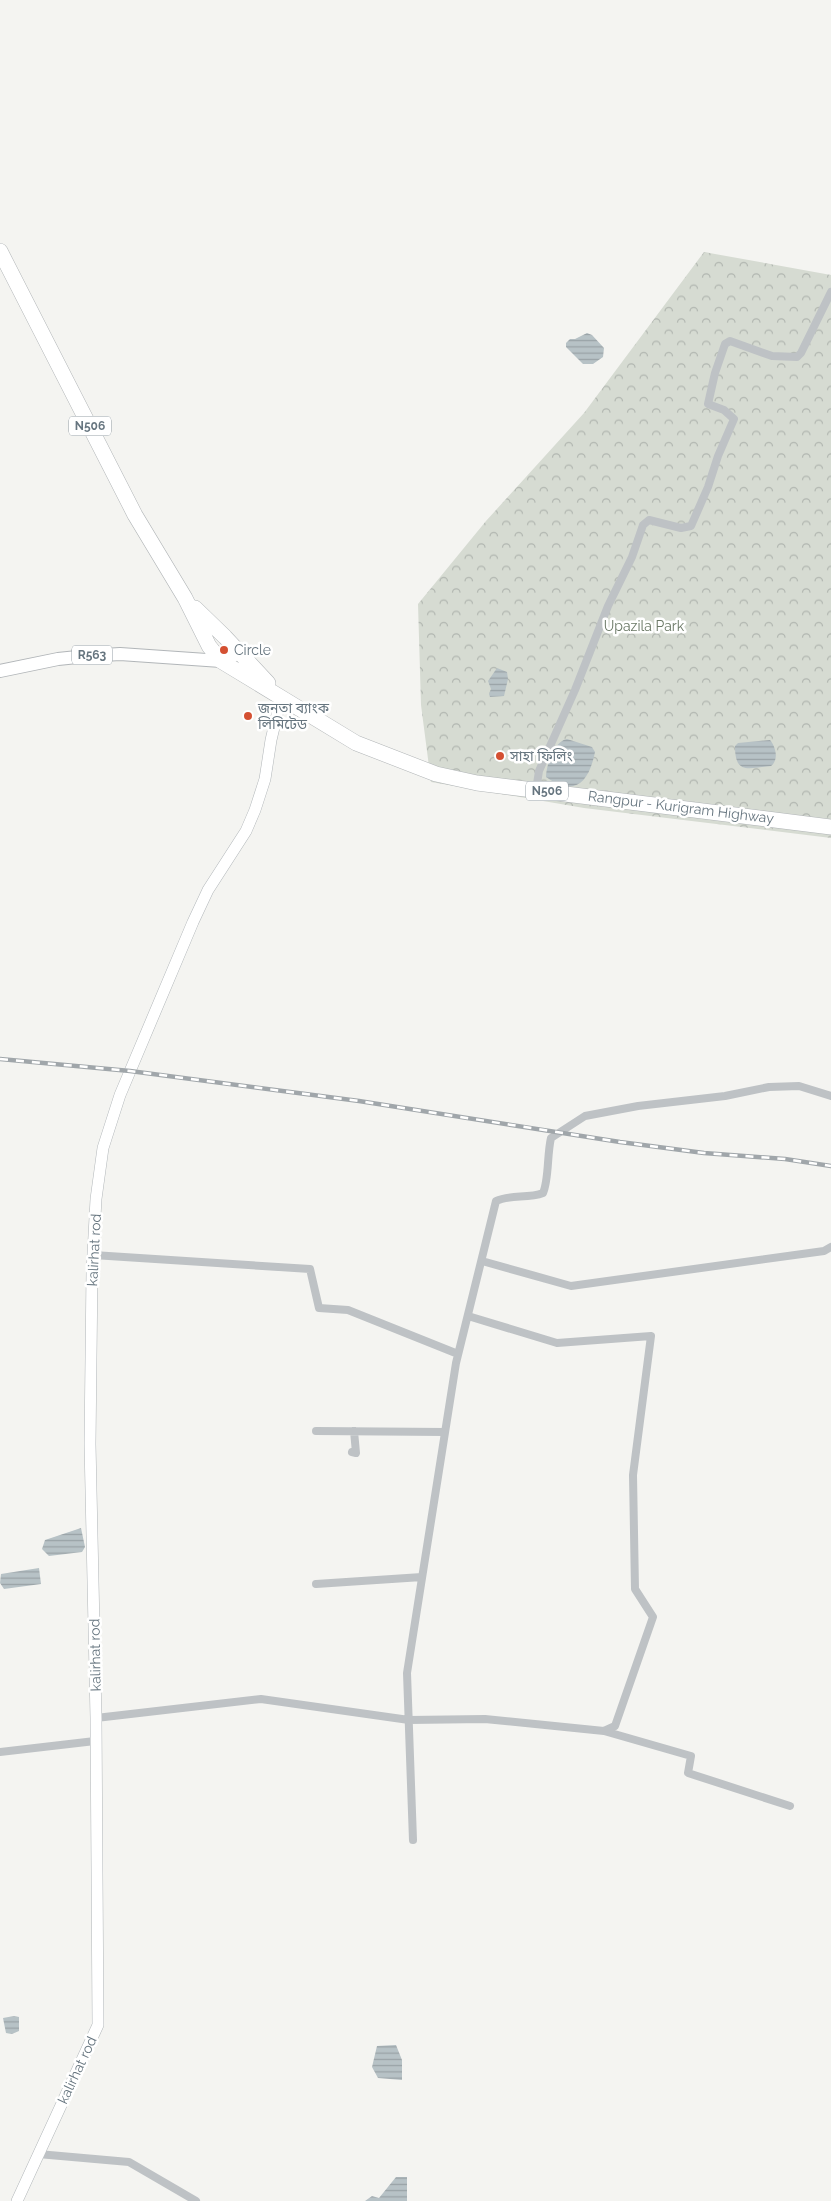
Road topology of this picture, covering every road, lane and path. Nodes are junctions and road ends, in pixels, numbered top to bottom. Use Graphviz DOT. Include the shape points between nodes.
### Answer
graph roads {
  1 [pos="0,251"];
  2 [pos="831,292"];
  3 [pos="185,598"];
  4 [pos="225,637"];
  5 [pos="209,646"];
  6 [pos="240,653"];
  7 [pos="185,658"];
  8 [pos="221,661"];
  9 [pos="0,671"];
  10 [pos="281,698"];
  11 [pos="536,790"];
  12 [pos="831,826"];
  13 [pos="831,1096"];
  14 [pos="831,1248"];
  15 [pos="93,1255"];
  16 [pos="482,1261"];
  17 [pos="468,1316"];
  18 [pos="458,1354"];
  19 [pos="316,1431"];
  20 [pos="354,1431"];
  21 [pos="445,1432"];
  22 [pos="352,1452"];
  23 [pos="422,1577"];
  24 [pos="316,1584"];
  25 [pos="96,1718"];
  26 [pos="409,1720"];
  27 [pos="604,1731"];
  28 [pos="95,1741"];
  29 [pos="0,1752"];
  30 [pos="790,1806"];
  31 [pos="413,1840"];
  32 [pos="38,2154"];
  33 [pos="16,2201"];
  34 [pos="196,2201"];
  1 -- 3 [label="highway, N506" via="135,515"];
  2 -- 11 [label="street" via="797,357 772,356 730,341 725,344 708,404 724,410 734,420 697,514 691,526 681,528 649,520 644,525 542,764"];
  3 -- 4 [label="highway, N506"];
  3 -- 5 [label="highway, N506"];
  4 -- 5 [label="main road"];
  4 -- 6 [label="highway, N506"];
  5 -- 7 [label="main road"];
  5 -- 8 [label="highway, N506"];
  6 -- 8 [label="main road, R563"];
  6 -- 10 [label="highway, N506"];
  7 -- 8 [label="main road, R563"];
  7 -- 9 [label="main road, R563" via="120,654 87,656"];
  8 -- 10 [label="highway, N506"];
  10 -- 11 [label="highway, Rangpur - Kurigram Highway / N506" via="356,743 394,759 436,774 477,783"];
  10 -- 15 [label="street, kalirhat rod" via="265,779 252,817 208,890 108,1126 99,1170"];
  11 -- 12 [label="highway, Rangpur - Kurigram Highway / N506"];
  13 -- 16 [label="street" via="799,1086 769,1087 584,1116 551,1138 543,1193 496,1201"];
  14 -- 16 [label="street" via="571,1286"];
  15 -- 18 [label="street" via="310,1268 319,1308 348,1310"];
  15 -- 25 [label="street, kalirhat rod" via="90,1444"];
  16 -- 17 [label="street"];
  17 -- 18 [label="street"];
  17 -- 27 [label="street" via="557,1343 651,1336 633,1475 635,1589 653,1617 615,1726"];
  18 -- 21 [label="street"];
  19 -- 20 [label="street"];
  20 -- 21 [label="street"];
  20 -- 22 [label="street" via="356,1453"];
  21 -- 23 [label="street"];
  23 -- 24 [label="street"];
  23 -- 26 [label="street" via="407,1673"];
  25 -- 26 [label="street" via="261,1698"];
  25 -- 28 [label="street, kalirhat rod"];
  26 -- 27 [label="street" via="484,1719"];
  26 -- 31 [label="street"];
  27 -- 30 [label="street" via="691,1756 688,1773"];
  28 -- 29 [label="street"];
  28 -- 32 [label="street, kalirhat rod" via="98,2025"];
  32 -- 33 [label="street, kalirhat rod"];
  32 -- 34 [label="street" via="129,2162"];
}
